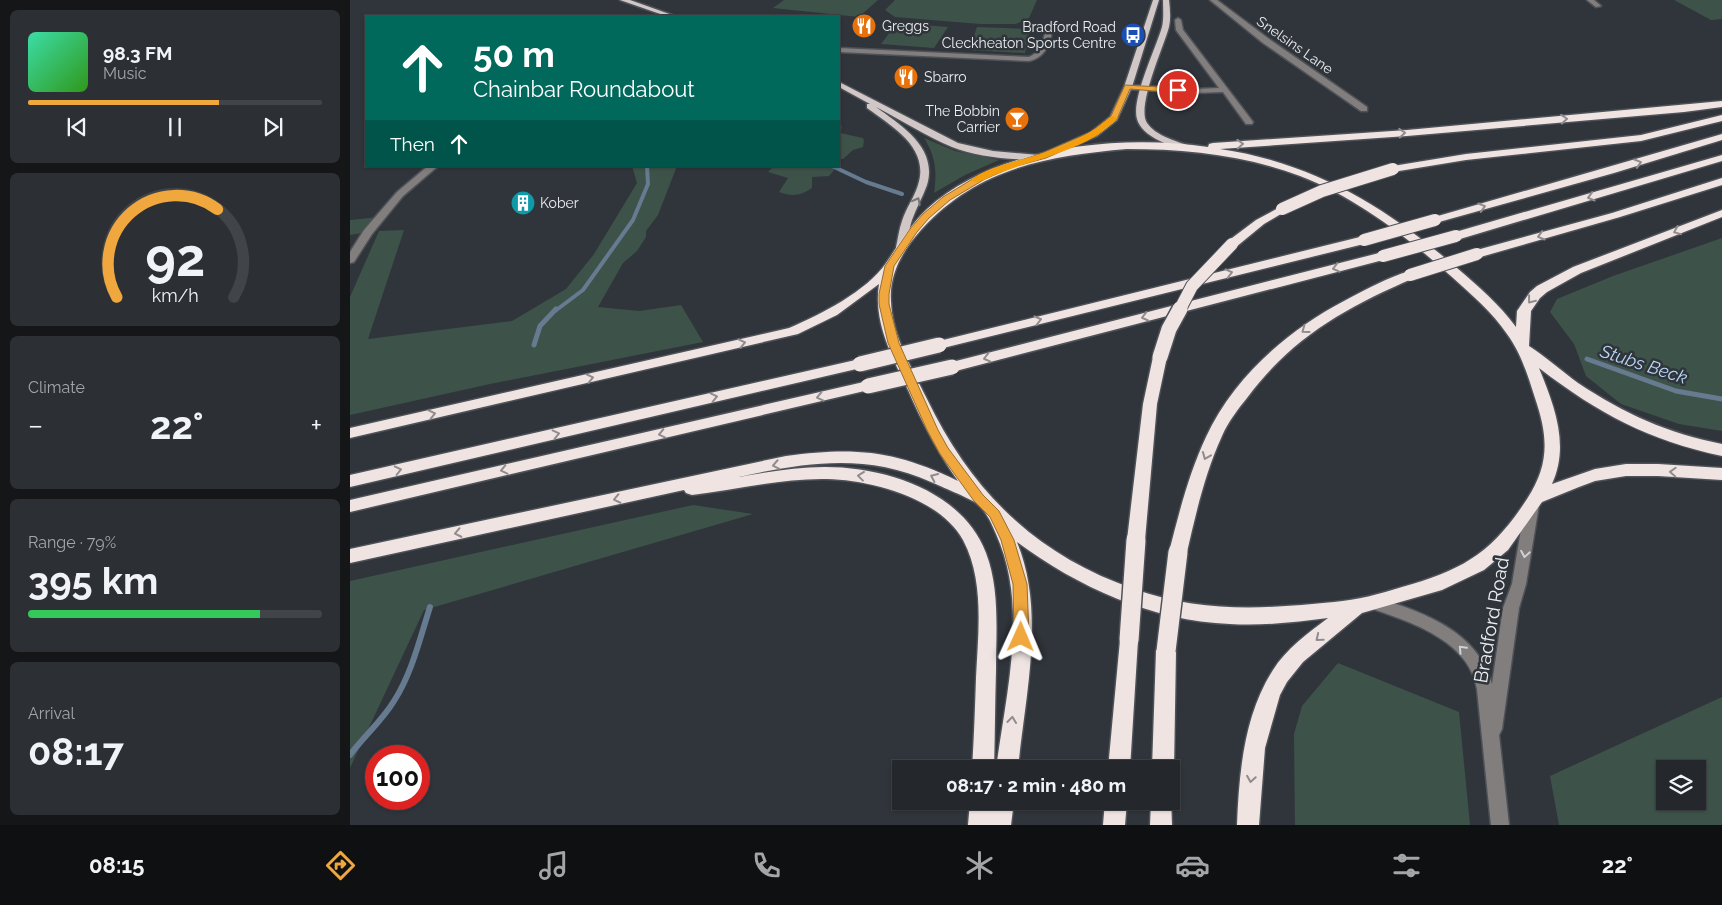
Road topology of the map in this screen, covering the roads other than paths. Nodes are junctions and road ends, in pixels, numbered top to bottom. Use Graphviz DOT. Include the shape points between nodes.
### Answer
graph roads {
  1 [pos="623,0"];
  2 [pos="1156,0"];
  3 [pos="1166,0"];
  4 [pos="1212,0"];
  5 [pos="1590,0"];
  6 [pos="1598,6"];
  7 [pos="669,15"];
  8 [pos="1178,20"];
  9 [pos="1049,29"];
  10 [pos="840,50"];
  11 [pos="840,85"];
  12 [pos="1128,87"];
  13 [pos="1145,88"];
  14 [pos="1226,90"];
  15 [pos="854,92"];
  16 [pos="1722,104"];
  17 [pos="1364,109"];
  18 [pos="1722,118"];
  19 [pos="1249,122"];
  20 [pos="1722,137"];
  21 [pos="1189,148"];
  22 [pos="1041,156"];
  23 [pos="1722,158"];
  24 [pos="433,167"];
  25 [pos="1722,181"];
  26 [pos="1722,213"];
  27 [pos="901,247"];
  28 [pos="350,260"];
  29 [pos="890,266"];
  30 [pos="1523,348"];
  31 [pos="350,433"];
  32 [pos="1722,450"];
  33 [pos="1722,474"];
  34 [pos="350,481"];
  35 [pos="639,494"];
  36 [pos="978,498"];
  37 [pos="1534,501"];
  38 [pos="350,506"];
  39 [pos="995,514"];
  40 [pos="350,556"];
  41 [pos="1366,605"];
  42 [pos="1492,743"];
  43 [pos="983,760"];
  44 [pos="1007,760"];
  45 [pos="1120,760"];
  46 [pos="1162,760"];
  47 [pos="980,810"];
  48 [pos="1002,810"];
  49 [pos="1115,810"];
  50 [pos="1162,810"];
  51 [pos="979,825"];
  52 [pos="1000,825"];
  53 [pos="1114,825"];
  54 [pos="1161,825"];
  55 [pos="1248,825"];
  56 [pos="1500,825"];
  1 -- 7 [label="main road"];
  2 -- 12 [label="main road"];
  3 -- 13 [label="main road" via="1165,27"];
  4 -- 17 [label="street, Snelsins Lane"];
  5 -- 6 [label="street"];
  8 -- 14 [label="street" via="1180,30"];
  9 -- 10 [label="street" via="1044,50 1029,59"];
  11 -- 15 [label="main road"];
  12 -- 13 [label="street"];
  12 -- 22 [label="main road" via="1114,118 1084,139"];
  13 -- 14 [label="street" via="1195,92"];
  13 -- 21 [label="main road" via="1139,109 1141,121 1156,134"];
  14 -- 19 [label="street"];
  15 -- 22 [label="main road" via="955,145 993,154"];
  27 -- 15 [label="main road, one-way" via="907,219 926,178 922,154 907,135"];
  21 -- 16 [label="highway, one-way" via="1416,132"];
  18 -- 45 [label="highway, bridge" via="1641,138 1466,157 1393,169 1322,191 1260,222 1232,244 1192,286 1169,329 1150,404"];
  34 -- 20 [label="highway, one-way, bridge" via="860,364 1364,240"];
  21 -- 22 [label="highway" via="1127,146"];
  21 -- 30 [label="highway" via="1285,167 1359,200 1465,282 1498,313"];
  22 -- 27 [label="highway" via="990,174 957,191 926,216"];
  23 -- 38 [label="highway, one-way, bridge" via="1383,256 952,367"];
  24 -- 28 [label="street" via="400,194 368,232"];
  25 -- 46 [label="highway, one-way, bridge" via="1410,275 1361,296 1311,326 1261,369 1214,435 1188,508 1178,552 1166,651"];
  26 -- 30 [label="highway, one-way" via="1577,270 1542,288 1524,311"];
  27 -- 29 [label="highway"];
  31 -- 29 [label="highway, one-way" via="793,330 852,302"];
  29 -- 36 [label="highway" via="884,304 894,343 932,430"];
  30 -- 32 [label="highway" via="1581,393 1634,424 1674,439"];
  30 -- 37 [label="highway" via="1549,420 1553,446 1550,464"];
  33 -- 37 [label="highway, one-way" via="1636,469 1577,480"];
  36 -- 35 [label="highway, one-way" via="914,468 848,457 793,461"];
  35 -- 40 [label="highway, one-way"];
  43 -- 35 [label="highway, one-way" via="985,589 974,544 957,521 942,509 908,488 848,474 805,474"];
  36 -- 39 [label="highway"];
  37 -- 41 [label="highway" via="1506,541 1475,568 1430,587"];
  37 -- 42 [label="street, Bradford Road, one-way" via="1519,584 1511,608"];
  39 -- 41 [label="highway" via="1067,567 1108,588 1155,604 1201,614 1244,617"];
  44 -- 39 [label="highway, one-way" via="1022,612 1016,564"];
  42 -- 41 [label="street, Bradford Road, one-way" via="1482,678 1465,651 1433,626 1407,614"];
  41 -- 55 [label="highway, one-way" via="1309,645 1280,677 1267,703 1256,745"];
  42 -- 56 [label="street, Bradford Road"];
  47 -- 51 [label="highway"];
  48 -- 52 [label="highway"];
  49 -- 53 [label="highway"];
  50 -- 54 [label="highway"];
}
